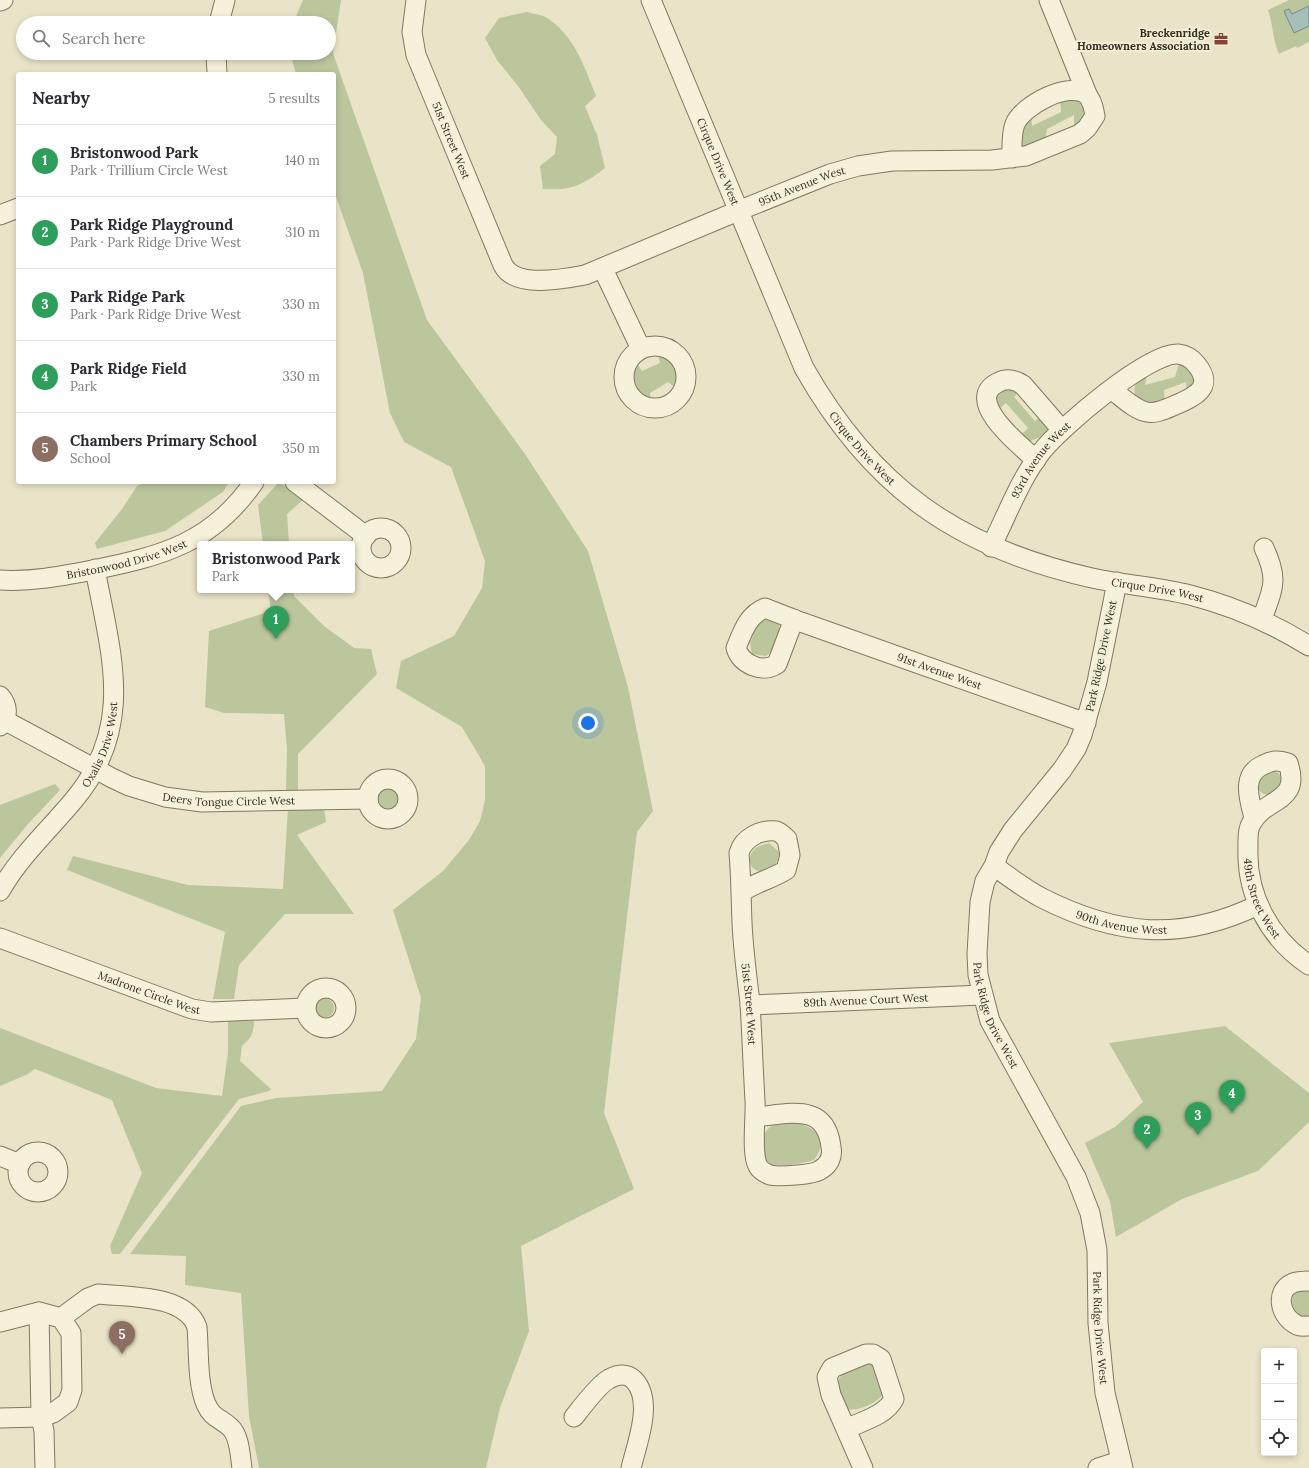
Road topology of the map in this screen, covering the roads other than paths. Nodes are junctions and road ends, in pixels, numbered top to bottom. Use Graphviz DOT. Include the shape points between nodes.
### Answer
graph roads {
  1 [pos="3,0"];
  2 [pos="225,0"];
  3 [pos="416,0"];
  4 [pos="651,0"];
  5 [pos="1049,0"];
  6 [pos="0,1"];
  7 [pos="221,16"];
  8 [pos="216,60"];
  9 [pos="217,72"];
  10 [pos="1087,94"];
  11 [pos="1012,158"];
  12 [pos="16,209"];
  13 [pos="738,211"];
  14 [pos="0,215"];
  15 [pos="603,269"];
  16 [pos="512,275"];
  17 [pos="641,349"];
  18 [pos="1112,390"];
  19 [pos="1062,430"];
  20 [pos="1036,460"];
  21 [pos="252,484"];
  22 [pos="298,484"];
  23 [pos="366,536"];
  24 [pos="991,546"];
  25 [pos="1264,548"];
  26 [pos="95,569"];
  27 [pos="0,580"];
  28 [pos="1117,582"];
  29 [pos="794,619"];
  30 [pos="1262,620"];
  31 [pos="1309,646"];
  32 [pos="0,696"];
  33 [pos="2,723"];
  34 [pos="1086,723"];
  35 [pos="96,769"];
  36 [pos="368,799"];
  37 [pos="1254,818"];
  38 [pos="994,866"];
  39 [pos="0,891"];
  40 [pos="742,892"];
  41 [pos="1258,905"];
  42 [pos="0,938"];
  43 [pos="1309,965"];
  44 [pos="982,995"];
  45 [pos="750,1006"];
  46 [pos="306,1008"];
  47 [pos="756,1117"];
  48 [pos="0,1156"];
  49 [pos="20,1164"];
  50 [pos="1309,1281"];
  51 [pos="39,1312"];
  52 [pos="61,1318"];
  53 [pos="0,1322"];
  54 [pos="1309,1326"];
  55 [pos="41,1417"];
  56 [pos="574,1417"];
  57 [pos="0,1418"];
  58 [pos="846,1429"];
  59 [pos="1122,1465"];
  60 [pos="45,1468"];
  61 [pos="242,1468"];
  62 [pos="631,1468"];
  63 [pos="863,1468"];
  64 [pos="1098,1468"];
  1 -- 6 [label="street"];
  2 -- 7 [label="street"];
  3 -- 16 [label="street, 51st Street West" via="412,32 416,55 500,258 505,269"];
  4 -- 13 [label="street, Cirque Drive West"];
  5 -- 10 [label="street"];
  8 -- 9 [label="street"];
  10 -- 11 [label="street" via="1076,89 1062,92 1029,108 1015,124"];
  10 -- 11 [label="street, 95th Avenue West" via="1095,116 1080,134 1026,156"];
  11 -- 13 [label="street, 95th Avenue West" via="892,161 858,166 830,174"];
  12 -- 14 [label="street"];
  13 -- 15 [label="street, 95th Avenue West"];
  13 -- 24 [label="street, Cirque Drive West" via="792,342 834,417 871,462 908,496 943,521"];
  15 -- 16 [label="street, 95th Avenue West" via="567,279 525,280"];
  15 -- 17 [label="street"];
  18 -- 19 [label="street, 93rd Avenue West" via="1072,419"];
  19 -- 20 [label="street, 93rd Avenue West"];
  19 -- 20 [label="street" via="1023,385 1015,380 1003,380 991,386 986,398 989,410 999,425"];
  20 -- 24 [label="street, 93rd Avenue West"];
  21 -- 26 [label="street, Bristonwood Drive West" via="228,512 188,541 143,559"];
  22 -- 23 [label="street"];
  24 -- 28 [label="street, Cirque Drive West" via="1022,559"];
  25 -- 30 [label="street" via="1270,561 1274,586"];
  26 -- 27 [label="street, Bristonwood Drive West" via="43,579"];
  26 -- 35 [label="street, Oxalis Drive West" via="114,671 115,700 111,728"];
  28 -- 30 [label="street, Cirque Drive West" via="1189,595"];
  28 -- 34 [label="street, Park Ridge Drive West"];
  29 -- 34 [label="street, 91st Avenue West"];
  30 -- 31 [label="street, Cirque Drive West"];
  32 -- 33 [label="street" via="6,710"];
  33 -- 35 [label="street, Deers Tongue Circle West"];
  34 -- 38 [label="street, Park Ridge Drive West" via="1076,749 1013,830 999,852"];
  35 -- 36 [label="street, Deers Tongue Circle West" via="129,786 183,800 202,802"];
  35 -- 39 [label="street, Oxalis Drive West" via="73,802 28,850"];
  37 -- 41 [label="street, 49th Street West" via="1250,826 1247,860"];
  38 -- 41 [label="street, 90th Avenue West" via="1041,898 1081,916 1112,925 1150,931 1199,926 1232,917"];
  38 -- 44 [label="street, Park Ridge Drive West" via="985,881 980,909 977,954"];
  40 -- 45 [label="street, 51st Street West" via="742,922"];
  41 -- 43 [label="street, 49th Street West" via="1268,925 1282,942"];
  42 -- 46 [label="street, Madrone Circle West" via="192,1009 211,1012"];
  44 -- 45 [label="street, 89th Avenue Court West"];
  44 -- 59 [label="street, Park Ridge Drive West" via="995,1032 1076,1177 1090,1213 1097,1250 1101,1358 1105,1393"];
  45 -- 47 [label="street, 51st Street West"];
  47 -- 47 [label="street, 51st Street West" via="797,1113 817,1117 825,1125 832,1148 832,1158 821,1170 814,1173 771,1175 763,1171 758,1166 755,1156"];
  48 -- 49 [label="street"];
  50 -- 54 [label="street" via="1294,1282 1286,1287 1281,1307 1287,1318 1298,1326"];
  51 -- 52 [label="street"];
  51 -- 53 [label="street"];
  51 -- 55 [label="street"];
  52 -- 55 [label="street" via="71,1333 72,1390 68,1402 54,1413"];
  52 -- 61 [label="street" via="91,1296 98,1294 161,1301 175,1305 188,1313 197,1327 202,1391 206,1404 212,1415 231,1428 237,1437"];
  55 -- 57 [label="street"];
  55 -- 60 [label="street"];
  56 -- 62 [label="street" via="608,1379 624,1375 631,1377 640,1386 644,1411"];
  58 -- 63 [label="street"];
  59 -- 64 [label="street"];
}
